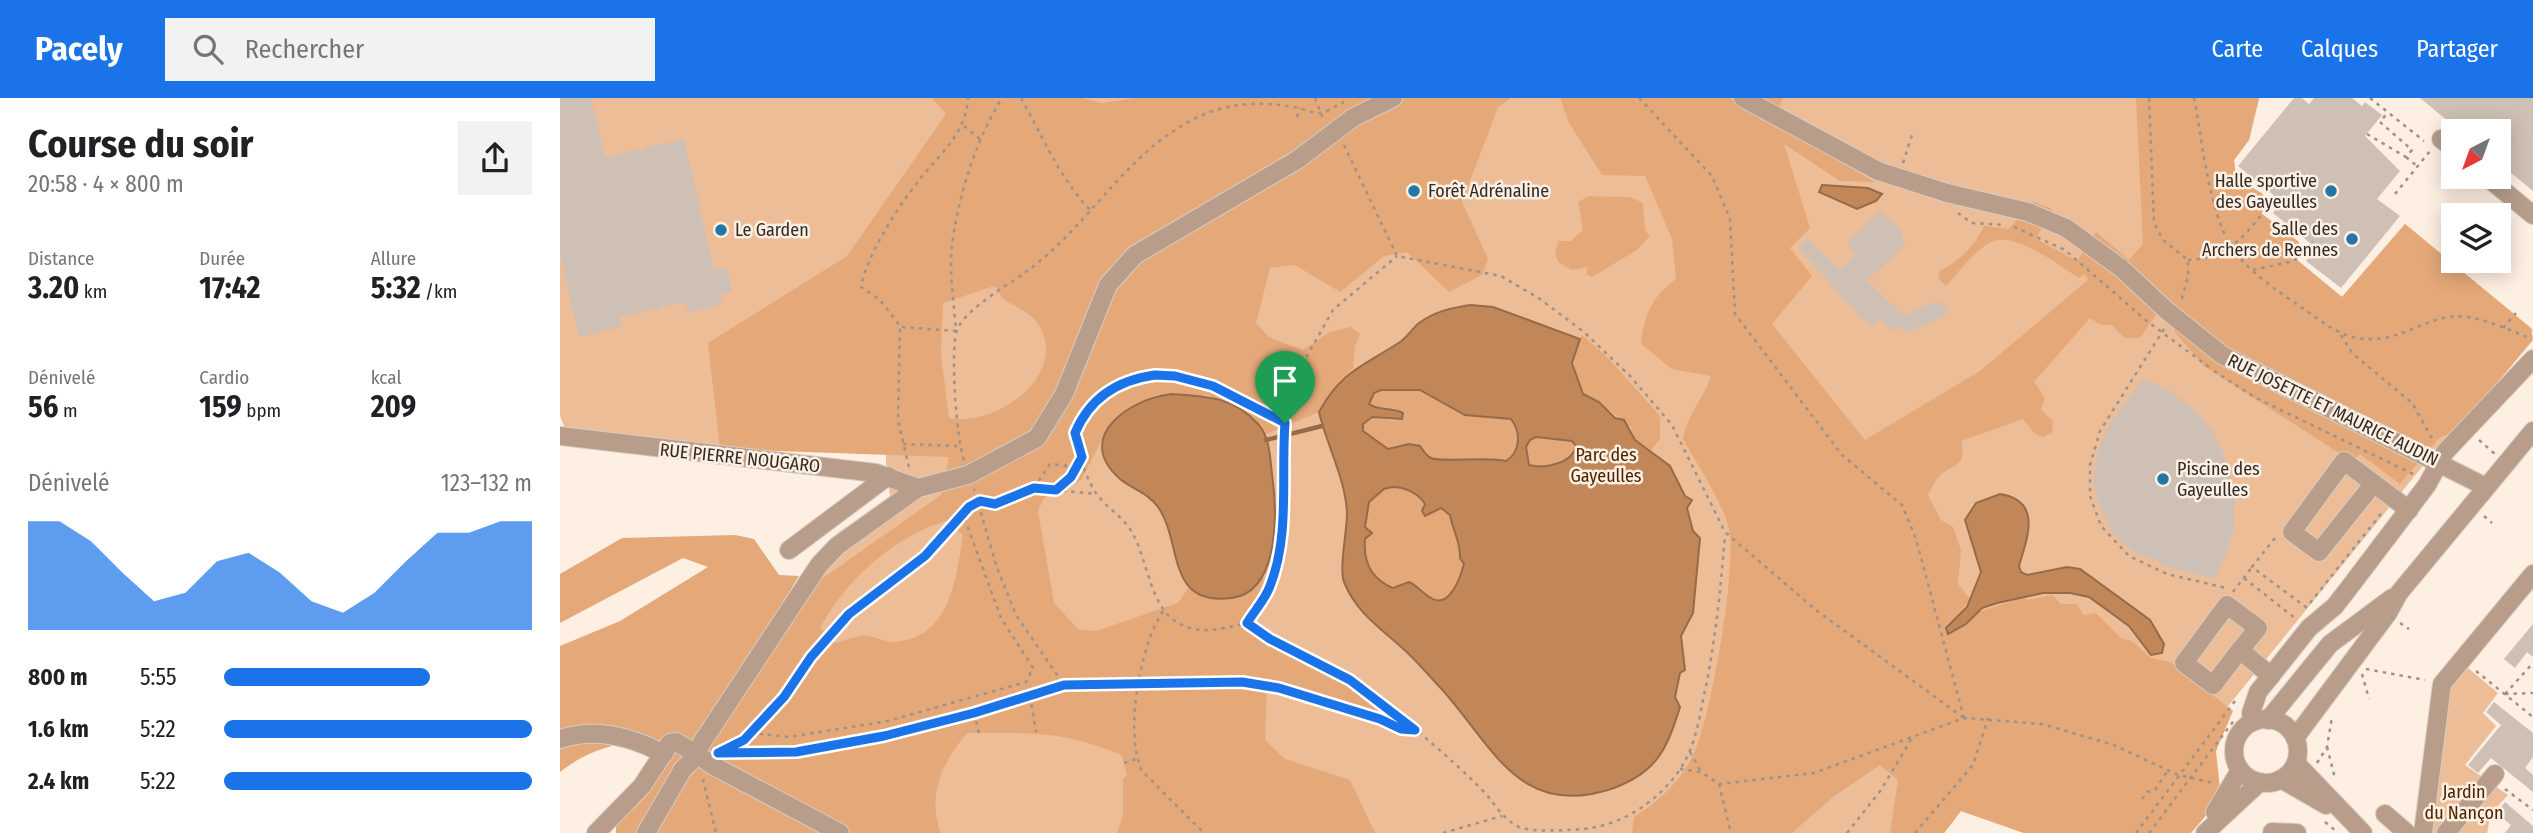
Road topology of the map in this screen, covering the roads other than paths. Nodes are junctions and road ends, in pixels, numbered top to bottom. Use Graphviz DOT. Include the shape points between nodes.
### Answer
graph roads {
  1 [pos="1393,98"];
  2 [pos="1743,98"];
  3 [pos="2502,189"];
  4 [pos="2533,215"];
  5 [pos="2533,359"];
  6 [pos="2533,431"];
  7 [pos="560,436"];
  8 [pos="2439,463"];
  9 [pos="888,476"];
  10 [pos="2374,483"];
  11 [pos="2486,487"];
  12 [pos="918,488"];
  13 [pos="2409,510"];
  14 [pos="789,550"];
  15 [pos="2533,574"];
  16 [pos="2399,593"];
  17 [pos="2240,650"];
  18 [pos="2271,676"];
  19 [pos="2260,721"];
  20 [pos="2295,737"];
  21 [pos="560,739"];
  22 [pos="664,754"];
  23 [pos="705,760"];
  24 [pos="2296,762"];
  25 [pos="2240,769"];
  26 [pos="2495,774"];
  27 [pos="2281,779"];
  28 [pos="2260,782"];
  29 [pos="2385,814"];
  30 [pos="2344,815"];
  31 [pos="2272,832"];
  32 [pos="596,833"];
  33 [pos="646,833"];
  34 [pos="839,833"];
  35 [pos="2203,833"];
  36 [pos="2297,833"];
  37 [pos="2364,833"];
  38 [pos="2407,833"];
  39 [pos="2423,833"];
  40 [pos="2446,833"];
  1 -- 12 [label="street" via="1354,117 1297,160 1135,255 1108,285 1064,394 1037,438 968,475"];
  2 -- 8 [label="street, RUE JOSETTE ET MAURICE AUDIN" via="1878,171 2028,212 2066,228 2177,309 2222,355"];
  3 -- 4 [label="street"];
  5 -- 8 [label="street" via="2465,429"];
  6 -- 11 [label="street"];
  7 -- 9 [label="street, RUE PIERRE NOUGARO"];
  8 -- 11 [label="street, RUE JOSETTE ET MAURICE AUDIN"];
  8 -- 13 [label="street"];
  9 -- 12 [label="street, RUE PIERRE NOUGARO"];
  9 -- 14 [label="street"];
  10 -- 10 [label="street" via="2344,461 2292,532 2319,552"];
  10 -- 13 [label="street"];
  11 -- 16 [label="street"];
  12 -- 23 [label="street" via="837,546 819,565 697,750"];
  13 -- 18 [label="street" via="2335,606 2309,628"];
  15 -- 39 [label="street" via="2442,684"];
  16 -- 19 [label="street" via="2330,644"];
  16 -- 20 [label="street"];
  17 -- 17 [label="street" via="2258,628 2231,597 2183,663 2213,685"];
  17 -- 18 [label="street"];
  18 -- 19 [label="street" via="2250,713"];
  19 -- 20 [label="street" via="2284,725"];
  19 -- 25 [label="street" via="2242,730 2236,742 2234,755"];
  20 -- 24 [label="street"];
  21 -- 22 [label="street" via="604,734"];
  22 -- 23 [label="street" via="670,743 676,742"];
  22 -- 32 [label="street" via="642,786"];
  23 -- 33 [label="street" via="683,769"];
  23 -- 34 [label="street"];
  24 -- 27 [label="street"];
  24 -- 30 [label="street"];
  25 -- 28 [label="street"];
  25 -- 35 [label="street"];
  26 -- 40 [label="street"];
  27 -- 28 [label="street"];
  27 -- 30 [label="street"];
  28 -- 35 [label="street"];
  29 -- 38 [label="street"];
  30 -- 37 [label="street"];
  31 -- 36 [label="street"];
}
